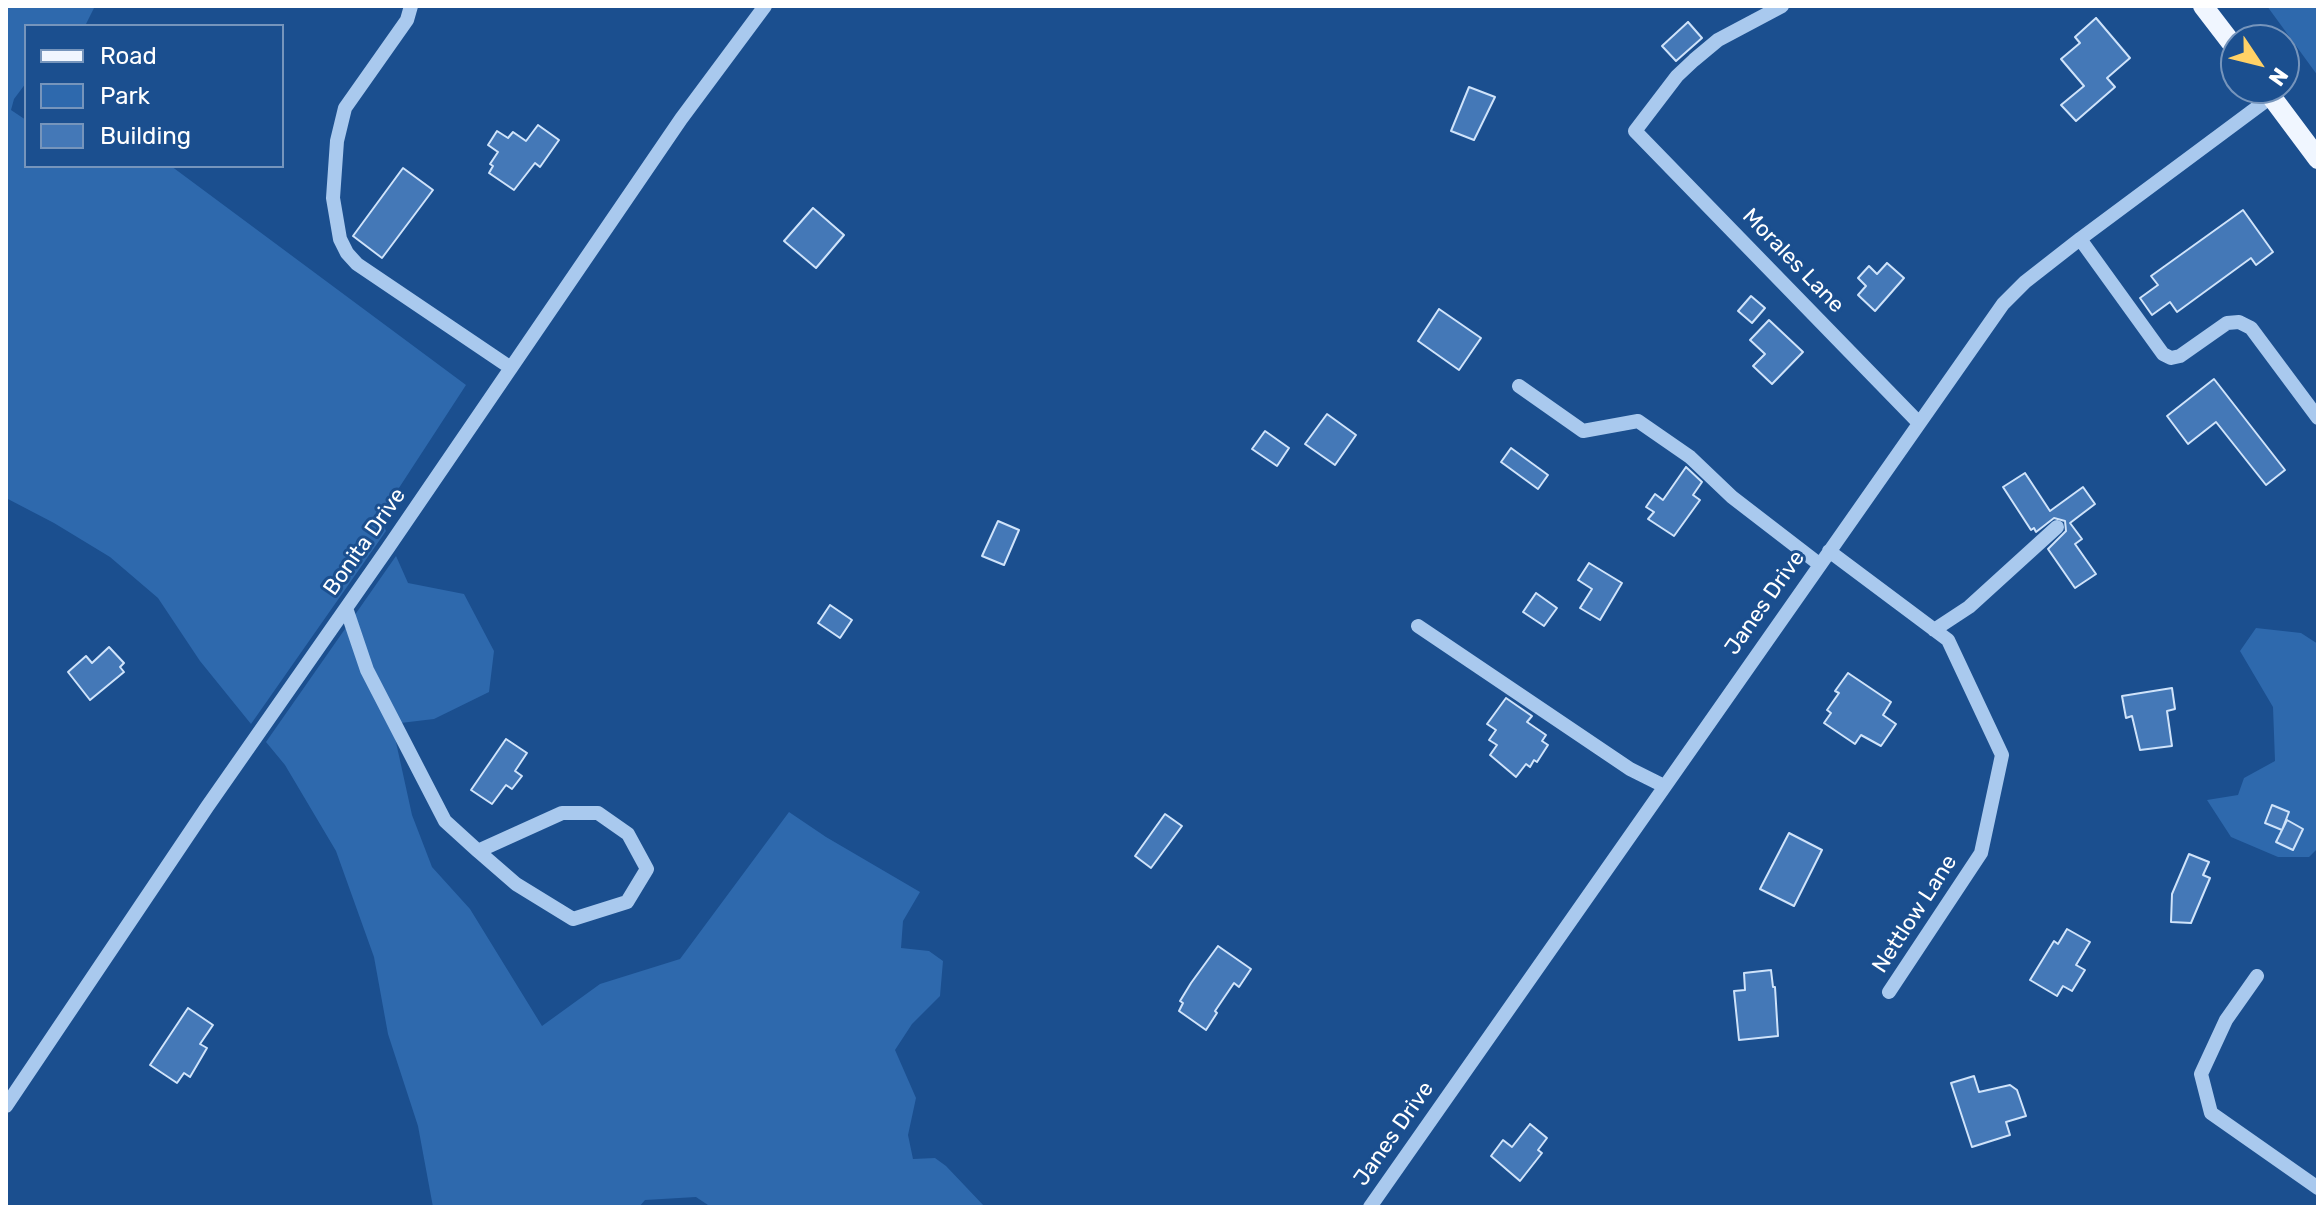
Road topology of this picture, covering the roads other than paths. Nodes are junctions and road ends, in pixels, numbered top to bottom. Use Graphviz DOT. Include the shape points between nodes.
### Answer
graph roads {
  1 [pos="411,6"];
  2 [pos="765,6"];
  3 [pos="1782,6"];
  4 [pos="2203,6"];
  5 [pos="2220,28"];
  6 [pos="2253,104"];
  7 [pos="2277,104"];
  8 [pos="2318,159"];
  9 [pos="2080,239"];
  10 [pos="511,368"];
  11 [pos="1519,386"];
  12 [pos="2318,418"];
  13 [pos="1919,423"];
  14 [pos="2057,527"];
  15 [pos="1829,551"];
  16 [pos="1819,564"];
  17 [pos="346,608"];
  18 [pos="1418,626"];
  19 [pos="1934,630"];
  20 [pos="1664,786"];
  21 [pos="478,851"];
  22 [pos="2257,976"];
  23 [pos="1889,992"];
  24 [pos="6,1106"];
  25 [pos="2318,1188"];
  26 [pos="1370,1207"];
  1 -- 10 [label="street" via="407,20 345,108 333,198 340,239 357,264"];
  2 -- 10 [label="street, Bonita Drive"];
  3 -- 13 [label="street, Morales Lane" via="1718,40 1694,60 1635,131"];
  4 -- 5 [label="main road"];
  6 -- 9 [label="street, Janes Drive"];
  7 -- 8 [label="main road"];
  9 -- 12 [label="street" via="2163,354 2180,356 2227,323 2239,322 2251,328"];
  9 -- 13 [label="street, Janes Drive" via="2003,304"];
  10 -- 17 [label="street, Bonita Drive"];
  11 -- 16 [label="street" via="1583,431 1638,421"];
  13 -- 15 [label="street, Janes Drive"];
  14 -- 19 [label="street" via="1969,607"];
  15 -- 16 [label="street, Janes Drive"];
  15 -- 19 [label="street, Nettlow Lane"];
  16 -- 20 [label="street, Janes Drive"];
  17 -- 21 [label="street" via="367,670 445,821"];
  17 -- 24 [label="street, Bonita Drive"];
  18 -- 20 [label="street" via="1630,769"];
  19 -- 23 [label="street, Nettlow Lane" via="1948,640 2002,755 1981,853"];
  20 -- 26 [label="street, Janes Drive"];
  21 -- 21 [label="street" via="516,884 573,919 627,902 647,869 628,834 598,813 562,813"];
  22 -- 25 [label="street" via="2226,1020 2201,1074 2211,1113"];
}
